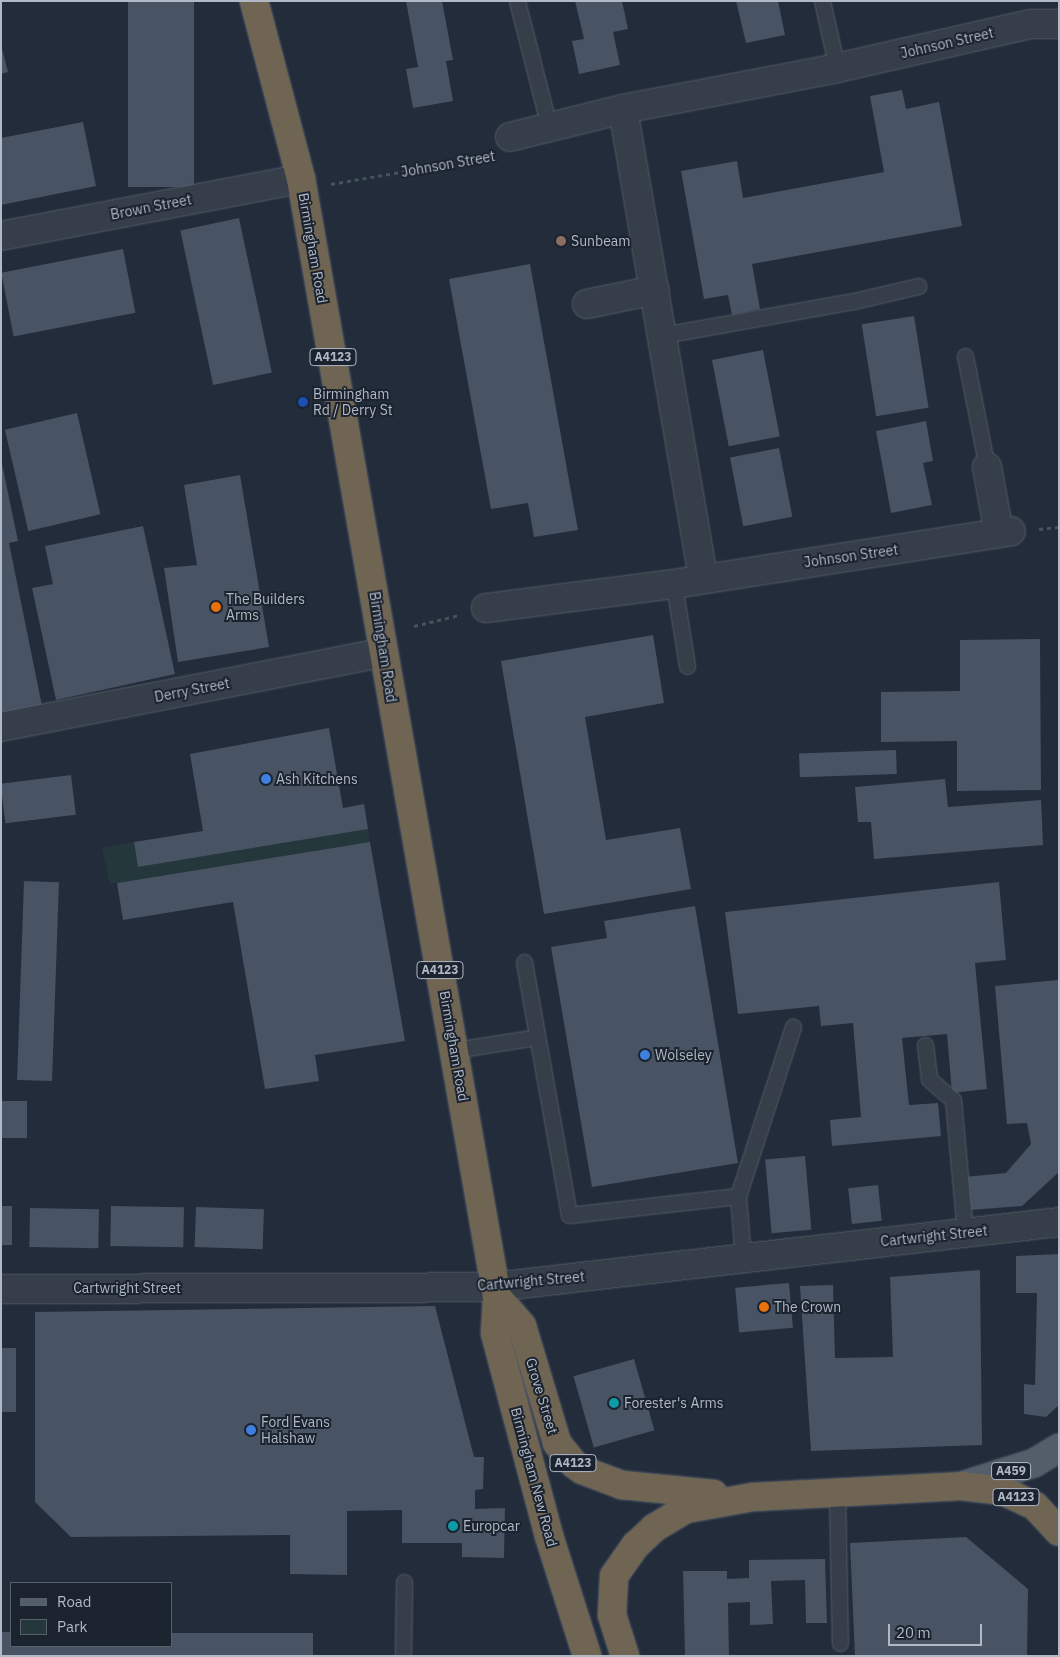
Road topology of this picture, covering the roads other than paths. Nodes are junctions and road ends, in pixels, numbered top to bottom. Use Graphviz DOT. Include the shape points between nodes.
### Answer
graph roads {
  1 [pos="254,1"];
  2 [pos="517,1"];
  3 [pos="822,1"];
  4 [pos="1059,24"];
  5 [pos="836,68"];
  6 [pos="623,109"];
  7 [pos="549,127"];
  8 [pos="510,137"];
  9 [pos="301,179"];
  10 [pos="1,236"];
  11 [pos="918,286"];
  12 [pos="655,290"];
  13 [pos="587,304"];
  14 [pos="663,335"];
  15 [pos="965,356"];
  16 [pos="987,467"];
  17 [pos="703,578"];
  18 [pos="674,584"];
  19 [pos="486,608"];
  20 [pos="383,653"];
  21 [pos="687,666"];
  22 [pos="1,727"];
  23 [pos="524,962"];
  24 [pos="793,1027"];
  25 [pos="537,1037"];
  26 [pos="925,1045"];
  27 [pos="455,1050"];
  28 [pos="738,1196"];
  29 [pos="1059,1222"];
  30 [pos="965,1233"];
  31 [pos="743,1258"];
  32 [pos="1,1289"];
  33 [pos="495,1292"];
  34 [pos="1059,1448"];
  35 [pos="961,1486"];
  36 [pos="837,1492"];
  37 [pos="754,1497"];
  38 [pos="1059,1532"];
  39 [pos="404,1582"];
  40 [pos="840,1643"];
  41 [pos="403,1656"];
  42 [pos="587,1656"];
  43 [pos="625,1656"];
  1 -- 9 [label="highway, Birmingham Road / A4123"];
  2 -- 7 [label="lane"];
  3 -- 5 [label="lane"];
  4 -- 5 [label="street, Johnson Street" via="1031,24"];
  5 -- 6 [label="street, Johnson Street"];
  6 -- 7 [label="street, Johnson Street"];
  6 -- 12 [label="street"];
  7 -- 8 [label="street, Johnson Street"];
  9 -- 10 [label="street, Brown Street"];
  9 -- 20 [label="highway, Birmingham Road / A4123"];
  11 -- 14 [label="lane" via="845,303"];
  12 -- 13 [label="street"];
  12 -- 14 [label="street"];
  14 -- 17 [label="street"];
  15 -- 16 [label="lane"];
  16 -- 17 [label="street, Johnson Street" via="1005,532"];
  17 -- 18 [label="street, Johnson Street"];
  18 -- 19 [label="street, Johnson Street"];
  18 -- 21 [label="lane"];
  20 -- 22 [label="street, Derry Street"];
  20 -- 27 [label="highway, Birmingham Road / A4123"];
  23 -- 25 [label="lane"];
  24 -- 28 [label="lane"];
  25 -- 27 [label="lane"];
  25 -- 28 [label="lane" via="569,1215"];
  26 -- 30 [label="lane" via="929,1079 953,1100"];
  27 -- 33 [label="highway, Birmingham Road / A4123"];
  28 -- 31 [label="lane"];
  29 -- 30 [label="street, Cartwright Street"];
  30 -- 31 [label="street, Cartwright Street"];
  31 -- 33 [label="street, Cartwright Street"];
  32 -- 33 [label="street, Cartwright Street"];
  33 -- 37 [label="highway, Grove Street / A4123" via="522,1326 557,1443 582,1470 637,1488"];
  33 -- 42 [label="highway, Birmingham New Road / A4123" via="495,1333 549,1536"];
  34 -- 35 [label="main road, Grove Street / A459" via="1034,1464"];
  35 -- 36 [label="highway, Grove Street / A4123"];
  35 -- 38 [label="highway, Grove Street / A4123" via="1003,1491 1035,1506"];
  36 -- 37 [label="highway, Grove Street / A4123"];
  36 -- 40 [label="lane"];
  37 -- 43 [label="highway, Grove Street / A4123" via="686,1509 654,1528 623,1560 614,1576 612,1615"];
  39 -- 41 [label="lane"];
}
